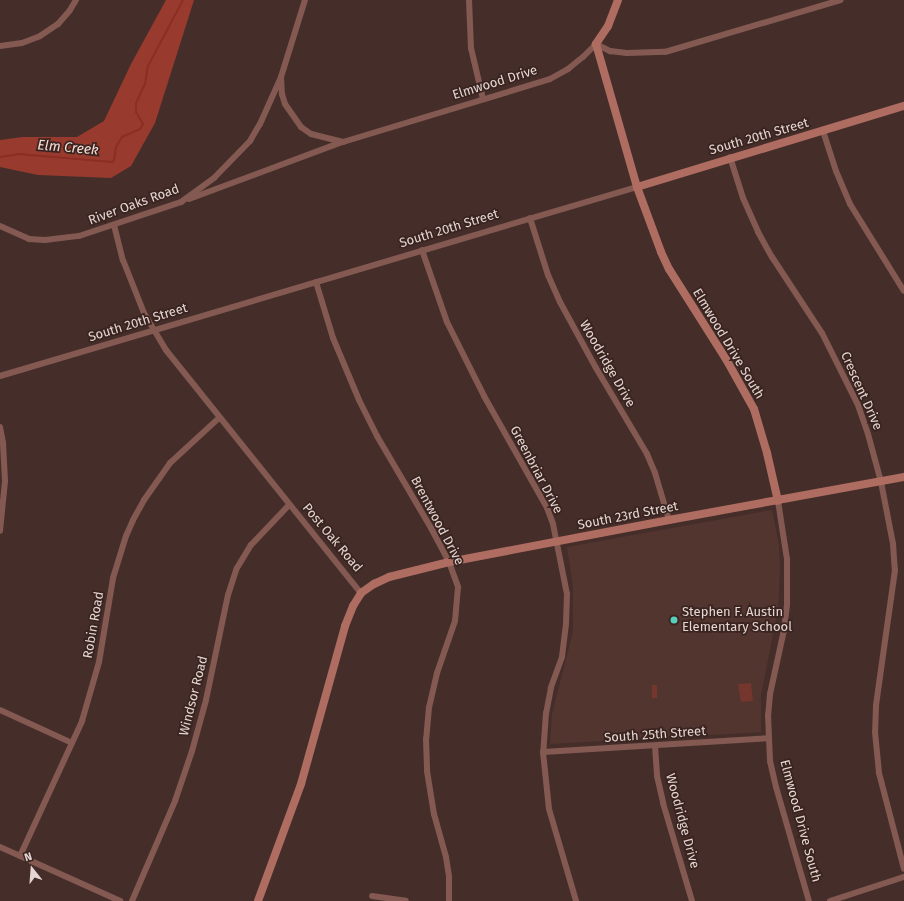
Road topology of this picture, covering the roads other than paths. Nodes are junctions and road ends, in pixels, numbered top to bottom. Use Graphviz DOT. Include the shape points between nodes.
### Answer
graph roads {
  1 [pos="76,0"];
  2 [pos="305,0"];
  3 [pos="469,0"];
  4 [pos="618,0"];
  5 [pos="840,0"];
  6 [pos="596,44"];
  7 [pos="0,46"];
  8 [pos="281,77"];
  9 [pos="483,99"];
  10 [pos="904,106"];
  11 [pos="823,131"];
  12 [pos="343,142"];
  13 [pos="730,157"];
  14 [pos="637,187"];
  15 [pos="182,202"];
  16 [pos="530,218"];
  17 [pos="0,226"];
  18 [pos="114,226"];
  19 [pos="422,250"];
  20 [pos="316,282"];
  21 [pos="904,290"];
  22 [pos="154,331"];
  23 [pos="0,376"];
  24 [pos="219,418"];
  25 [pos="0,427"];
  26 [pos="904,478"];
  27 [pos="881,482"];
  28 [pos="778,501"];
  29 [pos="289,505"];
  30 [pos="669,520"];
  31 [pos="0,531"];
  32 [pos="557,542"];
  33 [pos="449,562"];
  34 [pos="361,593"];
  35 [pos="0,710"];
  36 [pos="769,738"];
  37 [pos="72,743"];
  38 [pos="655,746"];
  39 [pos="543,752"];
  40 [pos="0,847"];
  41 [pos="20,856"];
  42 [pos="904,869"];
  43 [pos="904,877"];
  44 [pos="372,896"];
  45 [pos="120,901"];
  46 [pos="132,901"];
  47 [pos="258,901"];
  48 [pos="406,901"];
  49 [pos="448,901"];
  50 [pos="576,901"];
  51 [pos="692,901"];
  52 [pos="809,901"];
  53 [pos="830,901"];
  1 -- 7 [label="street" via="58,24 40,36 22,43"];
  2 -- 8 [label="street, River Oaks Road"];
  3 -- 9 [label="street" via="471,48"];
  4 -- 6 [label="street, Elmwood Drive" via="608,26"];
  5 -- 6 [label="street" via="664,52 621,53"];
  6 -- 9 [label="street, Elmwood Drive" via="568,69 550,79"];
  6 -- 14 [label="street, Elmwood Drive South"];
  8 -- 12 [label="street" via="285,104 301,127 311,134"];
  8 -- 15 [label="street, River Oaks Road" via="250,141 214,178"];
  9 -- 12 [label="street, Elmwood Drive"];
  10 -- 11 [label="street, South 20th Street"];
  11 -- 13 [label="street, South 20th Street"];
  11 -- 21 [label="street" via="850,204"];
  12 -- 15 [label="street, Elmwood Drive"];
  13 -- 14 [label="street, South 20th Street"];
  13 -- 27 [label="street, Crescent Drive" via="743,198 758,232 822,333 858,405"];
  14 -- 16 [label="street, South 20th Street"];
  14 -- 28 [label="street, Elmwood Drive South" via="669,269 726,359 754,409"];
  15 -- 18 [label="street, River Oaks Road"];
  16 -- 19 [label="street, South 20th Street"];
  16 -- 30 [label="street, Woodridge Drive" via="548,275 560,302 647,454"];
  17 -- 18 [label="street, River Oaks Road" via="29,239 45,240 79,236"];
  18 -- 22 [label="street, Post Oak Road" via="123,260"];
  19 -- 20 [label="street, South 20th Street"];
  19 -- 32 [label="street, Greenbriar Drive" via="447,322 484,396 547,508"];
  20 -- 22 [label="street, South 20th Street"];
  20 -- 33 [label="street, Brentwood Drive" via="333,338 358,400"];
  22 -- 23 [label="street, South 20th Street"];
  22 -- 24 [label="street, Post Oak Road"];
  24 -- 29 [label="street, Post Oak Road"];
  24 -- 37 [label="street, Robin Road" via="170,463 130,525 113,578 91,693"];
  25 -- 31 [label="street" via="5,481"];
  26 -- 27 [label="street, South 23rd Street"];
  27 -- 28 [label="street, South 23rd Street"];
  27 -- 42 [label="street, Crescent Drive" via="895,570 876,706 875,732 879,773"];
  28 -- 30 [label="street, South 23rd Street"];
  28 -- 36 [label="street, Elmwood Drive South" via="787,559 787,605 770,694"];
  29 -- 34 [label="street, Post Oak Road"];
  29 -- 46 [label="street, Windsor Road" via="251,545 237,568 228,595 206,700 192,751 175,801"];
  30 -- 32 [label="street, South 23rd Street"];
  32 -- 33 [label="street, South 23rd Street"];
  32 -- 39 [label="street, Greenbriar Drive" via="567,594 566,624 562,657 551,688 546,713"];
  33 -- 34 [label="street, South 23rd Street" via="389,577"];
  33 -- 49 [label="street, Brentwood Drive" via="458,587 458,600 455,621 437,673 429,707 426,739 427,771 434,814 449,877"];
  34 -- 47 [label="street, Post Oak Road" via="345,626 301,784"];
  35 -- 37 [label="street"];
  36 -- 38 [label="street, South 25th Street"];
  36 -- 52 [label="street, Elmwood Drive South" via="770,761 776,787"];
  37 -- 41 [label="street, Robin Road"];
  38 -- 39 [label="street, South 25th Street"];
  38 -- 51 [label="street, Woodridge Drive" via="657,776 663,803"];
  39 -- 50 [label="street, Greenbriar Drive" via="549,810"];
  40 -- 41 [label="street"];
  41 -- 45 [label="street"];
  43 -- 53 [label="street"];
  44 -- 48 [label="street"];
}
